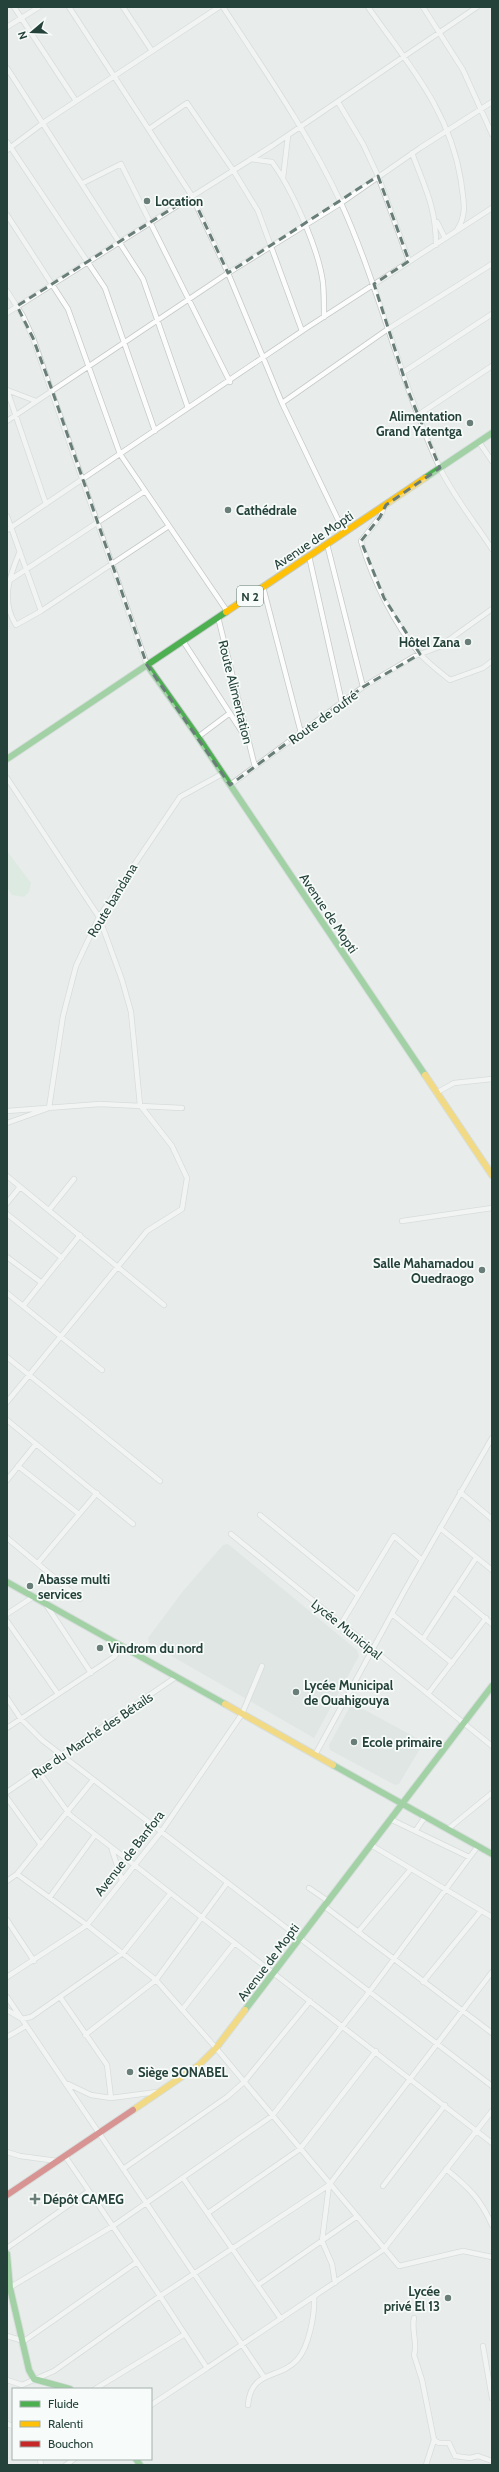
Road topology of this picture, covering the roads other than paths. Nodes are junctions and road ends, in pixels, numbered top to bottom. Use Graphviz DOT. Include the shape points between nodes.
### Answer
graph roads {
  1 [pos="14,7"];
  2 [pos="39,7"];
  3 [pos="69,7"];
  4 [pos="123,7"];
  5 [pos="219,7"];
  6 [pos="223,7"];
  7 [pos="368,7"];
  8 [pos="423,7"];
  9 [pos="477,7"];
  10 [pos="22,19"];
  11 [pos="7,27"];
  12 [pos="440,33"];
  13 [pos="152,51"];
  14 [pos="404,58"];
  15 [pos="7,68"];
  16 [pos="115,76"];
  17 [pos="76,101"];
  18 [pos="338,102"];
  19 [pos="492,102"];
  20 [pos="481,109"];
  21 [pos="43,123"];
  22 [pos="301,127"];
  23 [pos="149,129"];
  24 [pos="448,130"];
  25 [pos="492,134"];
  26 [pos="288,136"];
  27 [pos="7,142"];
  28 [pos="9,149"];
  29 [pos="412,153"];
  30 [pos="251,160"];
  31 [pos="233,170"];
  32 [pos="378,176"];
  33 [pos="283,178"];
  34 [pos="83,183"];
  35 [pos="192,196"];
  36 [pos="341,203"];
  37 [pos="492,208"];
  38 [pos="7,215"];
  39 [pos="436,221"];
  40 [pos="151,222"];
  41 [pos="304,226"];
  42 [pos="456,231"];
  43 [pos="445,238"];
  44 [pos="119,241"];
  45 [pos="436,244"];
  46 [pos="272,246"];
  47 [pos="409,261"];
  48 [pos="86,263"];
  49 [pos="492,264"];
  50 [pos="228,273"];
  51 [pos="53,284"];
  52 [pos="374,284"];
  53 [pos="7,292"];
  54 [pos="190,301"];
  55 [pos="17,306"];
  56 [pos="7,313"];
  57 [pos="492,314"];
  58 [pos="324,317"];
  59 [pos="157,322"];
  60 [pos="388,329"];
  61 [pos="302,331"];
  62 [pos="123,343"];
  63 [pos="264,357"];
  64 [pos="492,366"];
  65 [pos="89,367"];
  66 [pos="402,373"];
  67 [pos="230,382"];
  68 [pos="52,390"];
  69 [pos="36,401"];
  70 [pos="282,403"];
  71 [pos="188,408"];
  72 [pos="16,416"];
  73 [pos="418,416"];
  74 [pos="7,421"];
  75 [pos="155,431"];
  76 [pos="492,433"];
  77 [pos="479,442"];
  78 [pos="120,454"];
  79 [pos="492,462"];
  80 [pos="440,468"];
  81 [pos="83,480"];
  82 [pos="146,491"];
  83 [pos="46,504"];
  84 [pos="386,505"];
  85 [pos="7,516"];
  86 [pos="98,523"];
  87 [pos="169,526"];
  88 [pos="9,528"];
  89 [pos="344,532"];
  90 [pos="327,544"];
  91 [pos="492,549"];
  92 [pos="20,551"];
  93 [pos="309,556"];
  94 [pos="113,564"];
  95 [pos="26,568"];
  96 [pos="7,581"];
  97 [pos="263,587"];
  98 [pos="492,609"];
  99 [pos="42,610"];
  100 [pos="227,611"];
  101 [pos="218,617"];
  102 [pos="9,618"];
  103 [pos="183,641"];
  104 [pos="420,654"];
  105 [pos="492,661"];
  106 [pos="147,665"];
  107 [pos="363,687"];
  108 [pos="342,703"];
  109 [pos="230,713"];
  110 [pos="301,733"];
  111 [pos="198,737"];
  112 [pos="249,742"];
  113 [pos="7,759"];
  114 [pos="255,766"];
  115 [pos="222,774"];
  116 [pos="7,778"];
  117 [pos="230,785"];
  118 [pos="99,917"];
  119 [pos="492,1079"];
  120 [pos="436,1093"];
  121 [pos="140,1105"];
  122 [pos="49,1108"];
  123 [pos="182,1108"];
  124 [pos="7,1111"];
  125 [pos="7,1123"];
  126 [pos="492,1175"];
  127 [pos="7,1176"];
  128 [pos="74,1179"];
  129 [pos="20,1187"];
  130 [pos="7,1203"];
  131 [pos="492,1208"];
  132 [pos="49,1210"];
  133 [pos="7,1214"];
  134 [pos="402,1221"];
  135 [pos="80,1235"];
  136 [pos="7,1257"];
  137 [pos="62,1258"];
  138 [pos="118,1266"];
  139 [pos="42,1283"];
  140 [pos="7,1293"];
  141 [pos="164,1305"];
  142 [pos="23,1306"];
  143 [pos="61,1336"];
  144 [pos="7,1357"];
  145 [pos="102,1370"];
  146 [pos="29,1375"];
  147 [pos="7,1402"];
  148 [pos="7,1420"];
  149 [pos="492,1438"];
  150 [pos="36,1444"];
  151 [pos="18,1466"];
  152 [pos="7,1480"];
  153 [pos="160,1481"];
  154 [pos="460,1492"];
  155 [pos="96,1493"];
  156 [pos="79,1514"];
  157 [pos="260,1515"];
  158 [pos="491,1517"];
  159 [pos="133,1524"];
  160 [pos="440,1528"];
  161 [pos="231,1534"];
  162 [pos="8,1540"];
  163 [pos="476,1558"];
  164 [pos="422,1560"];
  165 [pos="38,1563"];
  166 [pos="492,1570"];
  167 [pos="7,1582"];
  168 [pos="454,1592"];
  169 [pos="358,1595"];
  170 [pos="33,1597"];
  171 [pos="80,1599"];
  172 [pos="46,1604"];
  173 [pos="7,1614"];
  174 [pos="392,1614"];
  175 [pos="486,1618"];
  176 [pos="7,1621"];
  177 [pos="341,1624"];
  178 [pos="492,1624"];
  179 [pos="423,1639"];
  180 [pos="122,1647"];
  181 [pos="372,1649"];
  182 [pos="452,1663"];
  183 [pos="262,1666"];
  184 [pos="91,1673"];
  185 [pos="176,1677"];
  186 [pos="492,1686"];
  187 [pos="58,1694"];
  188 [pos="428,1694"];
  189 [pos="7,1698"];
  190 [pos="242,1714"];
  191 [pos="21,1719"];
  192 [pos="463,1724"];
  193 [pos="7,1728"];
  194 [pos="492,1746"];
  195 [pos="316,1755"];
  196 [pos="62,1756"];
  197 [pos="38,1772"];
  198 [pos="93,1780"];
  199 [pos="7,1792"];
  200 [pos="492,1793"];
  201 [pos="7,1798"];
  202 [pos="401,1803"];
  203 [pos="68,1811"];
  204 [pos="425,1817"];
  205 [pos="390,1819"];
  206 [pos="448,1829"];
  207 [pos="416,1830"];
  208 [pos="161,1832"];
  209 [pos="95,1835"];
  210 [pos="41,1845"];
  211 [pos="371,1845"];
  212 [pos="478,1846"];
  213 [pos="111,1847"];
  214 [pos="492,1854"];
  215 [pos="470,1857"];
  216 [pos="135,1864"];
  217 [pos="411,1869"];
  218 [pos="17,1874"];
  219 [pos="122,1880"];
  220 [pos="7,1881"];
  221 [pos="227,1883"];
  222 [pos="308,1888"];
  223 [pos="444,1890"];
  224 [pos="170,1894"];
  225 [pos="50,1897"];
  226 [pos="326,1903"];
  227 [pos="481,1911"];
  228 [pos="492,1917"];
  229 [pos="202,1919"];
  230 [pos="7,1920"];
  231 [pos="87,1925"];
  232 [pos="358,1932"];
  233 [pos="300,1938"];
  234 [pos="234,1944"];
  235 [pos="123,1953"];
  236 [pos="393,1960"];
  237 [pos="34,1961"];
  238 [pos="492,1972"];
  239 [pos="273,1973"];
  240 [pos="7,1977"];
  241 [pos="156,1980"];
  242 [pos="423,1982"];
  243 [pos="370,1991"];
  244 [pos="7,1997"];
  245 [pos="60,1997"];
  246 [pos="310,2001"];
  247 [pos="7,2010"];
  248 [pos="182,2010"];
  249 [pos="462,2011"];
  250 [pos="22,2019"];
  251 [pos="26,2026"];
  252 [pos="343,2026"];
  253 [pos="492,2033"];
  254 [pos="85,2035"];
  255 [pos="7,2037"];
  256 [pos="437,2044"];
  257 [pos="216,2048"];
  258 [pos="376,2051"];
  259 [pos="412,2078"];
  260 [pos="65,2082"];
  261 [pos="244,2082"];
  262 [pos="492,2086"];
  263 [pos="160,2092"];
  264 [pos="111,2098"];
  265 [pos="445,2105"];
  266 [pos="492,2111"];
  267 [pos="272,2116"];
  268 [pos="476,2130"];
  269 [pos="99,2133"];
  270 [pos="492,2142"];
  271 [pos="300,2149"];
  272 [pos="7,2152"];
  273 [pos="65,2156"];
  274 [pos="58,2161"];
  275 [pos="123,2169"];
  276 [pos="446,2170"];
  277 [pos="183,2178"];
  278 [pos="329,2185"];
  279 [pos="383,2186"];
  280 [pos="88,2191"];
  281 [pos="7,2195"];
  282 [pos="147,2204"];
  283 [pos="208,2213"];
  284 [pos="356,2217"];
  285 [pos="492,2224"];
  286 [pos="113,2226"];
  287 [pos="322,2242"];
  288 [pos="7,2248"];
  289 [pos="234,2249"];
  290 [pos="383,2250"];
  291 [pos="7,2254"];
  292 [pos="492,2257"];
  293 [pos="137,2262"];
  294 [pos="194,2274"];
  295 [pos="335,2283"];
  296 [pos="258,2285"];
  297 [pos="8,2288"];
  298 [pos="160,2296"];
  299 [pos="314,2297"];
  300 [pos="414,2318"];
  301 [pos="281,2319"];
  302 [pos="185,2334"];
  303 [pos="7,2336"];
  304 [pos="24,2341"];
  305 [pos="242,2345"];
  306 [pos="483,2346"];
  307 [pos="207,2368"];
  308 [pos="264,2377"];
  309 [pos="34,2379"];
  310 [pos="7,2380"];
  311 [pos="23,2387"];
  312 [pos="66,2388"];
  313 [pos="97,2388"];
  314 [pos="492,2398"];
  315 [pos="152,2404"];
  316 [pos="248,2405"];
  317 [pos="434,2440"];
  318 [pos="492,2461"];
  319 [pos="426,2465"];
  1 -- 10 [label="street"];
  2 -- 10 [label="street"];
  3 -- 16 [label="street"];
  4 -- 13 [label="street"];
  5 -- 13 [label="street"];
  6 -- 22 [label="street"];
  7 -- 14 [label="street"];
  8 -- 12 [label="street"];
  9 -- 12 [label="street"];
  10 -- 11 [label="street"];
  10 -- 17 [label="street"];
  12 -- 14 [label="street"];
  12 -- 20 [label="street"];
  13 -- 16 [label="street"];
  14 -- 18 [label="street"];
  14 -- 24 [label="street" via="422,82 432,103 438,108"];
  15 -- 21 [label="street"];
  16 -- 17 [label="street"];
  16 -- 23 [label="street"];
  17 -- 21 [label="street"];
  18 -- 22 [label="street"];
  18 -- 32 [label="street" via="363,144"];
  19 -- 20 [label="street"];
  20 -- 24 [label="street"];
  20 -- 25 [label="street"];
  21 -- 28 [label="street"];
  21 -- 34 [label="street"];
  22 -- 26 [label="street"];
  22 -- 36 [label="street"];
  23 -- 31 [label="street" via="187,104"];
  23 -- 35 [label="street"];
  24 -- 29 [label="street"];
  24 -- 42 [label="street" via="460,165 466,205 463,221"];
  26 -- 30 [label="street"];
  26 -- 33 [label="street"];
  27 -- 28 [label="street"];
  28 -- 48 [label="street"];
  29 -- 32 [label="street"];
  29 -- 39 [label="street"];
  30 -- 31 [label="street"];
  30 -- 33 [label="street" via="272,162"];
  31 -- 35 [label="street"];
  31 -- 46 [label="street" via="258,211"];
  32 -- 36 [label="street"];
  32 -- 47 [label="street"];
  33 -- 41 [label="street"];
  34 -- 40 [label="street" via="122,164"];
  34 -- 44 [label="street"];
  35 -- 40 [label="street"];
  35 -- 50 [label="street"];
  36 -- 41 [label="street"];
  36 -- 52 [label="street"];
  37 -- 42 [label="street"];
  38 -- 51 [label="street"];
  39 -- 43 [label="street"];
  39 -- 45 [label="street"];
  40 -- 44 [label="street"];
  40 -- 54 [label="street"];
  41 -- 46 [label="street"];
  41 -- 58 [label="street" via="317,257 323,283"];
  42 -- 43 [label="street"];
  43 -- 45 [label="street"];
  44 -- 48 [label="street"];
  44 -- 59 [label="street" via="143,279"];
  45 -- 47 [label="street"];
  46 -- 50 [label="street"];
  46 -- 61 [label="street" via="276,264"];
  47 -- 52 [label="street"];
  48 -- 51 [label="street"];
  48 -- 62 [label="street" via="105,288"];
  49 -- 60 [label="street"];
  50 -- 54 [label="street"];
  50 -- 63 [label="street"];
  51 -- 55 [label="street"];
  51 -- 65 [label="street" via="68,309"];
  52 -- 58 [label="street"];
  52 -- 60 [label="street"];
  53 -- 55 [label="street"];
  54 -- 59 [label="street"];
  54 -- 67 [label="street"];
  55 -- 56 [label="street"];
  55 -- 68 [label="street" via="34,338"];
  57 -- 66 [label="street"];
  58 -- 61 [label="street"];
  59 -- 62 [label="street"];
  59 -- 71 [label="street"];
  60 -- 66 [label="street"];
  60 -- 70 [label="street"];
  61 -- 63 [label="street"];
  62 -- 65 [label="street"];
  62 -- 75 [label="street"];
  63 -- 67 [label="street"];
  63 -- 70 [label="street"];
  64 -- 73 [label="street"];
  65 -- 68 [label="street"];
  65 -- 78 [label="street"];
  66 -- 73 [label="street"];
  67 -- 71 [label="street"];
  68 -- 69 [label="street"];
  68 -- 81 [label="street"];
  69 -- 72 [label="street"];
  69 -- 72 [label="street" via="7,390"];
  70 -- 89 [label="street"];
  71 -- 75 [label="street"];
  72 -- 74 [label="street"];
  72 -- 83 [label="street"];
  73 -- 80 [label="street"];
  75 -- 78 [label="street"];
  76 -- 77 [label="street, Avenue de Mopti / N 2"];
  77 -- 79 [label="street"];
  77 -- 80 [label="street, Avenue de Mopti / N 2"];
  78 -- 81 [label="street"];
  78 -- 82 [label="street"];
  80 -- 84 [label="street, Avenue de Mopti / N 2"];
  80 -- 91 [label="street"];
  81 -- 83 [label="street"];
  81 -- 86 [label="street"];
  82 -- 86 [label="street"];
  82 -- 87 [label="street"];
  83 -- 88 [label="street"];
  84 -- 89 [label="street, Avenue de Mopti / N 2"];
  84 -- 104 [label="street" via="380,518 361,541 384,598 400,627"];
  85 -- 88 [label="street"];
  86 -- 94 [label="street"];
  86 -- 95 [label="street"];
  87 -- 94 [label="street"];
  87 -- 100 [label="street"];
  88 -- 92 [label="street"];
  89 -- 90 [label="street, Avenue de Mopti / N 2"];
  90 -- 93 [label="street, Avenue de Mopti / N 2"];
  90 -- 107 [label="street"];
  92 -- 95 [label="street"];
  92 -- 96 [label="street"];
  93 -- 97 [label="street, Avenue de Mopti / N 2"];
  93 -- 108 [label="street"];
  94 -- 99 [label="street"];
  94 -- 106 [label="street"];
  95 -- 96 [label="street"];
  95 -- 99 [label="street"];
  96 -- 102 [label="street"];
  97 -- 100 [label="street, Avenue de Mopti / N 2"];
  97 -- 110 [label="street"];
  98 -- 104 [label="street, Route de oufré" via="439,646"];
  99 -- 102 [label="street" via="16,625"];
  100 -- 101 [label="street, Avenue de Mopti / N 2"];
  101 -- 103 [label="street, Avenue de Mopti / N 2"];
  101 -- 112 [label="street, Route Alimentation"];
  103 -- 106 [label="street, Avenue de Mopti / N 2"];
  103 -- 109 [label="street"];
  104 -- 105 [label="street" via="450,680 483,668"];
  104 -- 107 [label="street, Route de oufré"];
  106 -- 111 [label="street, Avenue de Mopti"];
  106 -- 113 [label="street, Avenue de Mopti / N 2"];
  107 -- 108 [label="street, Route de oufré"];
  108 -- 110 [label="street, Route de oufré"];
  109 -- 111 [label="street"];
  109 -- 112 [label="street"];
  110 -- 114 [label="street, Route de oufré"];
  111 -- 115 [label="street, Avenue de Mopti"];
  112 -- 114 [label="street, Route Alimentation"];
  114 -- 117 [label="street, Route de oufré"];
  115 -- 117 [label="street, Avenue de Mopti"];
  115 -- 118 [label="street, Route bandana" via="180,797"];
  116 -- 118 [label="street"];
  117 -- 120 [label="street, Avenue de Mopti"];
  118 -- 121 [label="street" via="131,1012"];
  118 -- 122 [label="street, Route bandana" via="76,966 65,1009"];
  119 -- 120 [label="street" via="454,1083"];
  120 -- 126 [label="street, Avenue de Mopti"];
  121 -- 122 [label="street" via="100,1104"];
  121 -- 123 [label="street"];
  121 -- 138 [label="street" via="172,1146 187,1178 182,1208 147,1231"];
  122 -- 124 [label="street"];
  122 -- 125 [label="street"];
  127 -- 129 [label="street"];
  128 -- 132 [label="street"];
  129 -- 130 [label="street"];
  129 -- 132 [label="street"];
  131 -- 134 [label="street"];
  132 -- 135 [label="street"];
  133 -- 137 [label="street"];
  135 -- 137 [label="street"];
  135 -- 138 [label="street"];
  136 -- 139 [label="street"];
  137 -- 139 [label="street"];
  138 -- 141 [label="street"];
  138 -- 143 [label="street"];
  139 -- 142 [label="street"];
  140 -- 142 [label="street"];
  142 -- 143 [label="street"];
  143 -- 145 [label="street"];
  143 -- 146 [label="street"];
  144 -- 146 [label="street"];
  146 -- 147 [label="street"];
  146 -- 153 [label="street"];
  148 -- 150 [label="street"];
  149 -- 154 [label="street"];
  150 -- 151 [label="street"];
  150 -- 155 [label="street"];
  151 -- 152 [label="street"];
  151 -- 156 [label="street"];
  154 -- 158 [label="street"];
  154 -- 160 [label="street"];
  155 -- 156 [label="street"];
  155 -- 159 [label="street"];
  156 -- 165 [label="street"];
  157 -- 169 [label="street"];
  160 -- 163 [label="street"];
  160 -- 164 [label="street"];
  161 -- 177 [label="street, Lycée Municipal"];
  162 -- 165 [label="street"];
  163 -- 166 [label="street"];
  163 -- 168 [label="street"];
  164 -- 169 [label="street" via="394,1536"];
  164 -- 174 [label="street"];
  165 -- 171 [label="street"];
  167 -- 170 [label="street"];
  168 -- 175 [label="street"];
  168 -- 179 [label="street"];
  169 -- 177 [label="street"];
  170 -- 172 [label="street"];
  170 -- 173 [label="street"];
  172 -- 180 [label="street"];
  172 -- 184 [label="street"];
  174 -- 179 [label="street"];
  174 -- 181 [label="street"];
  175 -- 178 [label="street"];
  175 -- 182 [label="street"];
  176 -- 187 [label="street"];
  177 -- 181 [label="street, Lycée Municipal"];
  179 -- 182 [label="street"];
  180 -- 184 [label="street" via="114,1657"];
  180 -- 185 [label="street"];
  181 -- 188 [label="street, Lycée Municipal"];
  181 -- 195 [label="street"];
  182 -- 188 [label="street"];
  183 -- 190 [label="street, Avenue de Banfora"];
  184 -- 187 [label="street"];
  185 -- 190 [label="street"];
  185 -- 196 [label="street, Rue du Marché des Bétails"];
  186 -- 192 [label="street, Avenue de Mopti"];
  187 -- 191 [label="street"];
  188 -- 192 [label="street, Lycée Municipal"];
  189 -- 191 [label="street"];
  190 -- 195 [label="street"];
  190 -- 208 [label="street, Avenue de Banfora"];
  191 -- 193 [label="street"];
  191 -- 196 [label="street"];
  192 -- 194 [label="street, Lycée Municipal"];
  192 -- 202 [label="street, Avenue de Mopti"];
  195 -- 202 [label="street"];
  196 -- 197 [label="street, Rue du Marché des Bétails"];
  196 -- 198 [label="street"];
  197 -- 199 [label="street, Rue du Marché des Bétails"];
  197 -- 203 [label="street"];
  198 -- 203 [label="street"];
  198 -- 208 [label="street"];
  200 -- 206 [label="street"];
  201 -- 210 [label="street"];
  202 -- 204 [label="street"];
  202 -- 205 [label="street, Avenue de Mopti"];
  203 -- 209 [label="street"];
  203 -- 210 [label="street"];
  204 -- 206 [label="street"];
  204 -- 207 [label="street"];
  205 -- 207 [label="street"];
  205 -- 211 [label="street, Avenue de Mopti"];
  206 -- 212 [label="street"];
  207 -- 215 [label="street"];
  208 -- 216 [label="street, Avenue de Banfora"];
  208 -- 221 [label="street"];
  209 -- 213 [label="street"];
  209 -- 225 [label="street"];
  210 -- 218 [label="street"];
  211 -- 217 [label="street"];
  211 -- 226 [label="street, Avenue de Mopti"];
  212 -- 214 [label="street"];
  212 -- 215 [label="street"];
  213 -- 216 [label="street"];
  213 -- 219 [label="street"];
  215 -- 223 [label="street"];
  216 -- 219 [label="street, Avenue de Banfora"];
  216 -- 224 [label="street"];
  217 -- 223 [label="street"];
  217 -- 232 [label="street"];
  218 -- 220 [label="street"];
  218 -- 225 [label="street"];
  219 -- 231 [label="street, Avenue de Banfora"];
  221 -- 229 [label="street"];
  221 -- 233 [label="street"];
  222 -- 226 [label="street"];
  223 -- 227 [label="street"];
  223 -- 236 [label="street"];
  224 -- 229 [label="street"];
  224 -- 235 [label="street"];
  225 -- 231 [label="street"];
  226 -- 232 [label="street"];
  226 -- 233 [label="street, Avenue de Mopti"];
  227 -- 228 [label="street"];
  227 -- 242 [label="street"];
  229 -- 234 [label="street"];
  229 -- 241 [label="street"];
  230 -- 237 [label="street"];
  231 -- 235 [label="street"];
  231 -- 237 [label="street, Avenue de Banfora"];
  232 -- 236 [label="street"];
  233 -- 239 [label="street, Avenue de Mopti"];
  233 -- 243 [label="street"];
  234 -- 239 [label="street"];
  234 -- 248 [label="street"];
  235 -- 241 [label="street"];
  235 -- 245 [label="street"];
  236 -- 242 [label="street"];
  236 -- 243 [label="street"];
  237 -- 240 [label="street, Avenue de Banfora"];
  238 -- 249 [label="street"];
  239 -- 246 [label="street"];
  239 -- 257 [label="street, Avenue de Mopti"];
  241 -- 248 [label="street"];
  241 -- 254 [label="street"];
  242 -- 249 [label="street"];
  243 -- 252 [label="street"];
  243 -- 256 [label="street"];
  244 -- 250 [label="street"];
  245 -- 250 [label="street" via="31,2017"];
  245 -- 254 [label="street"];
  246 -- 252 [label="street"];
  246 -- 261 [label="street"];
  247 -- 250 [label="street"];
  248 -- 257 [label="street"];
  249 -- 253 [label="street"];
  249 -- 256 [label="street"];
  250 -- 251 [label="street"];
  251 -- 255 [label="street"];
  251 -- 260 [label="street"];
  252 -- 258 [label="street"];
  252 -- 267 [label="street"];
  254 -- 264 [label="street" via="107,2065"];
  256 -- 259 [label="street"];
  256 -- 262 [label="street"];
  257 -- 261 [label="street"];
  257 -- 263 [label="street, Avenue de Mopti" via="199,2066"];
  258 -- 259 [label="street"];
  258 -- 271 [label="street"];
  259 -- 265 [label="street"];
  259 -- 278 [label="street"];
  260 -- 264 [label="street" via="91,2095"];
  260 -- 269 [label="street"];
  261 -- 267 [label="street"];
  261 -- 275 [label="street" via="227,2098"];
  263 -- 264 [label="street"];
  263 -- 269 [label="street, Avenue de Mopti"];
  265 -- 268 [label="street"];
  265 -- 279 [label="street"];
  266 -- 268 [label="street"];
  267 -- 271 [label="street"];
  267 -- 277 [label="street"];
  268 -- 270 [label="street"];
  268 -- 276 [label="street"];
  269 -- 273 [label="street, Avenue de Mopti"];
  269 -- 275 [label="street"];
  271 -- 278 [label="street"];
  271 -- 283 [label="street"];
  272 -- 274 [label="street"];
  273 -- 274 [label="street, Avenue de Mopti"];
  273 -- 280 [label="street"];
  274 -- 281 [label="street, Avenue de Mopti"];
  275 -- 282 [label="street"];
  276 -- 285 [label="street" via="472,2191 482,2203"];
  276 -- 290 [label="street"];
  277 -- 282 [label="street"];
  277 -- 283 [label="street"];
  278 -- 284 [label="street"];
  278 -- 287 [label="street"];
  278 -- 289 [label="street"];
  280 -- 286 [label="street"];
  280 -- 288 [label="street"];
  282 -- 286 [label="street"];
  282 -- 294 [label="street"];
  283 -- 289 [label="street"];
  284 -- 287 [label="street"];
  284 -- 290 [label="street"];
  286 -- 293 [label="street"];
  286 -- 297 [label="street"];
  287 -- 295 [label="street" via="332,2264"];
  287 -- 296 [label="street"];
  289 -- 294 [label="street"];
  289 -- 296 [label="street"];
  290 -- 292 [label="street" via="399,2266 463,2252"];
  290 -- 295 [label="street"];
  291 -- 297 [label="street"];
  293 -- 298 [label="street"];
  293 -- 304 [label="street"];
  294 -- 298 [label="street"];
  294 -- 305 [label="street"];
  295 -- 299 [label="street"];
  296 -- 301 [label="street"];
  297 -- 304 [label="street"];
  298 -- 302 [label="street"];
  298 -- 309 [label="street" via="54,2371"];
  299 -- 301 [label="street"];
  299 -- 308 [label="street" via="315,2311 308,2337 297,2360"];
  300 -- 317 [label="street" via="414,2355 422,2380"];
  301 -- 305 [label="street"];
  302 -- 307 [label="street"];
  302 -- 313 [label="street"];
  303 -- 304 [label="street"];
  304 -- 309 [label="street" via="29,2370"];
  305 -- 307 [label="street"];
  305 -- 308 [label="street"];
  306 -- 314 [label="street"];
  307 -- 315 [label="street"];
  308 -- 316 [label="street" via="253,2387"];
  309 -- 311 [label="street"];
  309 -- 312 [label="street"];
  310 -- 311 [label="street"];
  317 -- 318 [label="street" via="438,2443 449,2443 455,2456 478,2456"];
  317 -- 319 [label="street"];
}
